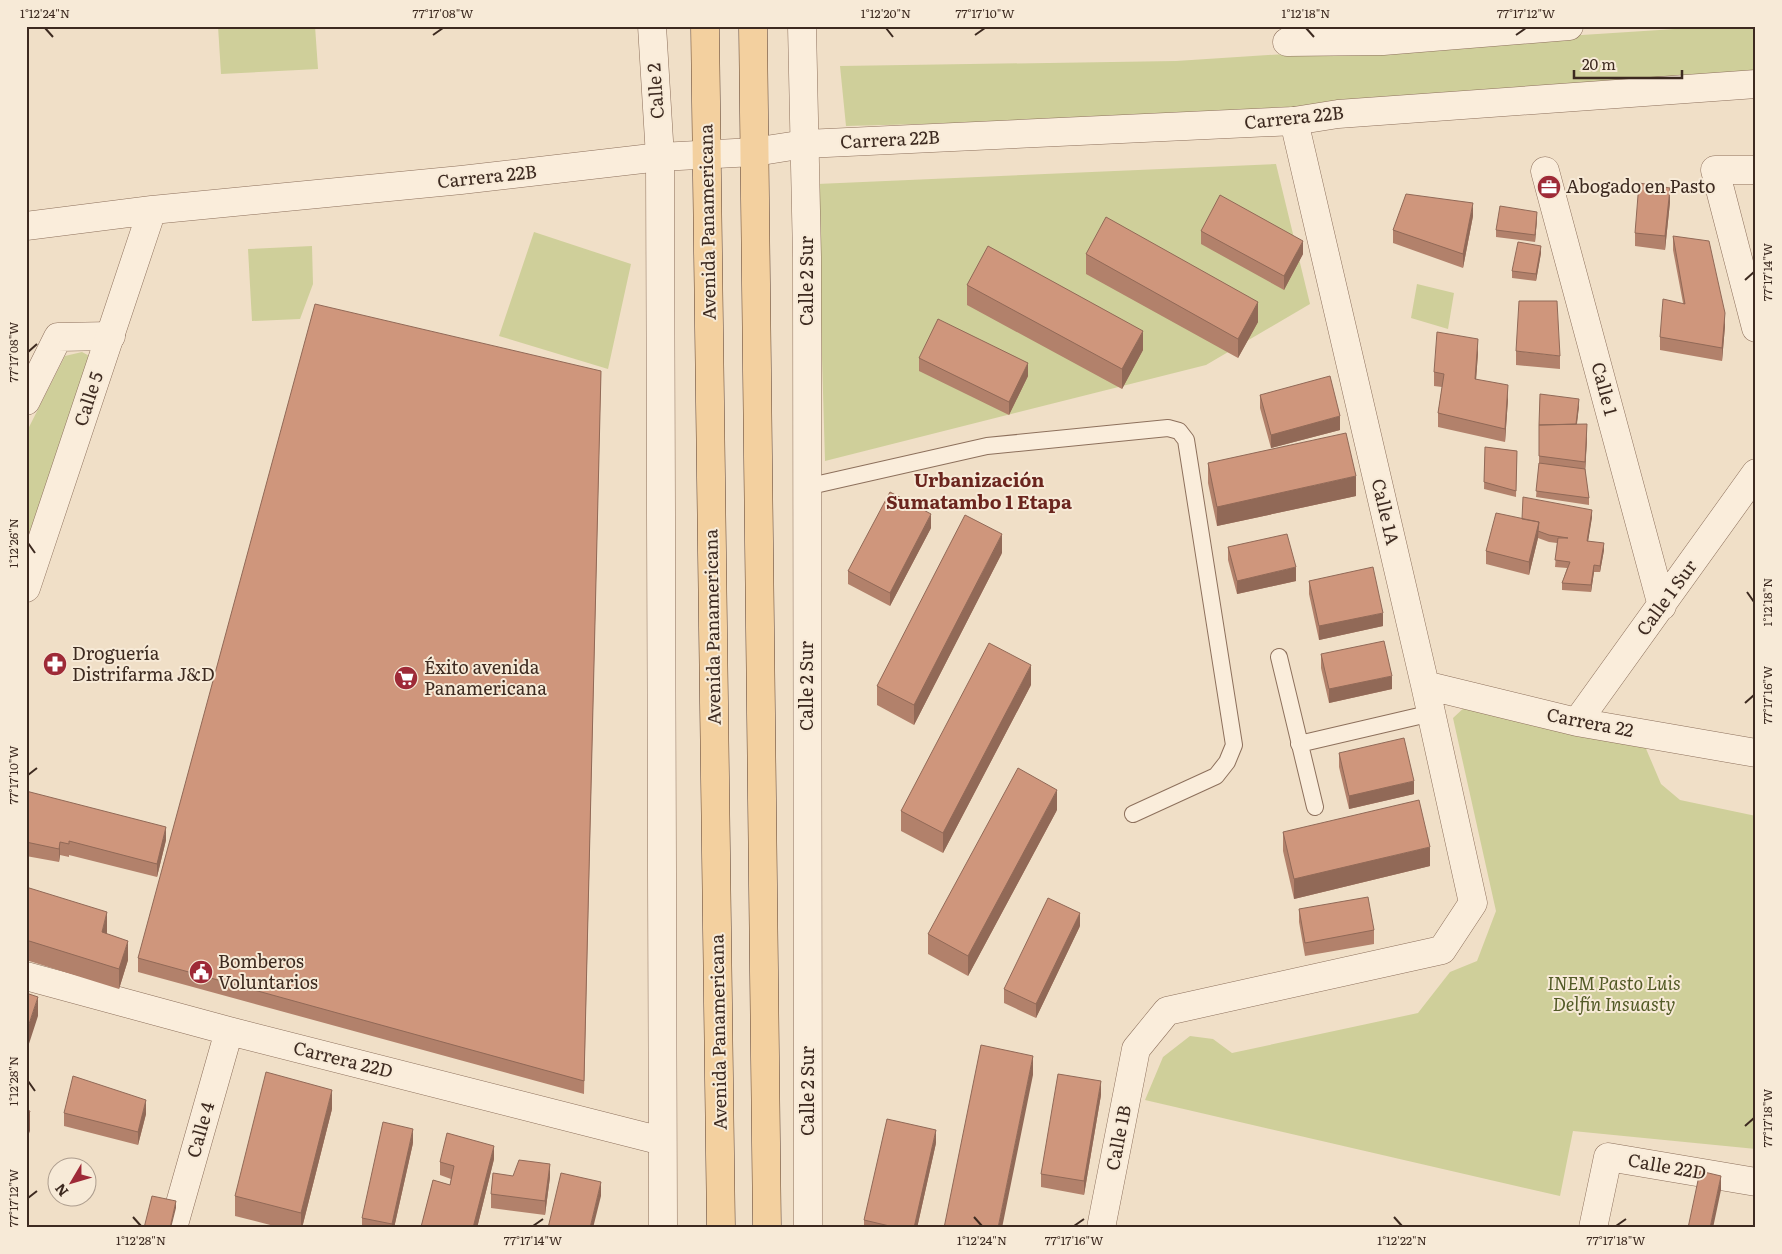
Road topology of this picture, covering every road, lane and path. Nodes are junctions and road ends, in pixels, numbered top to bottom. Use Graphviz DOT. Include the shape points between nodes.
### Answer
graph roads {
  1 [pos="652,26"];
  2 [pos="704,26"];
  3 [pos="753,26"];
  4 [pos="802,26"];
  5 [pos="1569,26"];
  6 [pos="1383,34"];
  7 [pos="1287,42"];
  8 [pos="1756,84"];
  9 [pos="1294,121"];
  10 [pos="805,144"];
  11 [pos="754,152"];
  12 [pos="707,155"];
  13 [pos="660,157"];
  14 [pos="1756,170"];
  15 [pos="1545,171"];
  16 [pos="152,210"];
  17 [pos="26,226"];
  18 [pos="1756,328"];
  19 [pos="110,336"];
  20 [pos="26,401"];
  21 [pos="1756,473"];
  22 [pos="806,487"];
  23 [pos="26,588"];
  24 [pos="1662,606"];
  25 [pos="1279,657"];
  26 [pos="1426,685"];
  27 [pos="1432,713"];
  28 [pos="1577,722"];
  29 [pos="1299,744"];
  30 [pos="1756,753"];
  31 [pos="1315,807"];
  32 [pos="1133,814"];
  33 [pos="26,976"];
  34 [pos="229,1031"];
  35 [pos="1136,1049"];
  36 [pos="662,1141"];
  37 [pos="1756,1182"];
  38 [pos="173,1228"];
  39 [pos="663,1228"];
  40 [pos="721,1228"];
  41 [pos="767,1228"];
  42 [pos="808,1228"];
  43 [pos="1101,1228"];
  44 [pos="1593,1228"];
  1 -- 13 [label="street, Calle 2"];
  2 -- 12 [label="main road, Avenida Panamericana"];
  3 -- 11 [label="main road"];
  4 -- 10 [label="street"];
  5 -- 6 [label="street"];
  6 -- 7 [label="street"];
  8 -- 9 [label="street, Carrera 22B" via="1338,114"];
  9 -- 10 [label="street, Carrera 22B"];
  9 -- 26 [label="street, Calle 1A"];
  10 -- 11 [label="street, Carrera 22B"];
  10 -- 22 [label="street, Calle 2 Sur"];
  11 -- 12 [label="street, Carrera 22B"];
  11 -- 41 [label="main road"];
  12 -- 13 [label="street, Carrera 22B"];
  12 -- 40 [label="main road, Avenida Panamericana"];
  13 -- 16 [label="street, Carrera 22B"];
  13 -- 36 [label="street, Calle 2"];
  14 -- 18 [label="street" via="1715,170"];
  15 -- 24 [label="street, Calle 1"];
  16 -- 17 [label="street, Carrera 22B"];
  16 -- 19 [label="street, Calle 5"];
  19 -- 20 [label="street" via="58,337"];
  19 -- 23 [label="street, Calle 5"];
  21 -- 24 [label="street, Calle 1 Sur"];
  22 -- 32 [label="lane" via="987,446 1168,428 1179,432 1186,440 1234,745 1216,776"];
  22 -- 42 [label="street, Calle 2 Sur"];
  24 -- 28 [label="street, Calle 1 Sur"];
  25 -- 29 [label="lane"];
  26 -- 27 [label="street, Calle 1A"];
  26 -- 28 [label="street, Carrera 22"];
  27 -- 29 [label="lane"];
  27 -- 35 [label="street, Calle 1A" via="1473,903 1442,950 1167,1011"];
  28 -- 30 [label="street, Carrera 22"];
  29 -- 31 [label="lane"];
  33 -- 34 [label="street, Carrera 22D"];
  34 -- 36 [label="street, Carrera 22D"];
  34 -- 38 [label="street, Calle 4"];
  35 -- 43 [label="street, Calle 1B"];
  36 -- 39 [label="street, Calle 2"];
  37 -- 44 [label="street, Calle 22D" via="1608,1157"];
}
